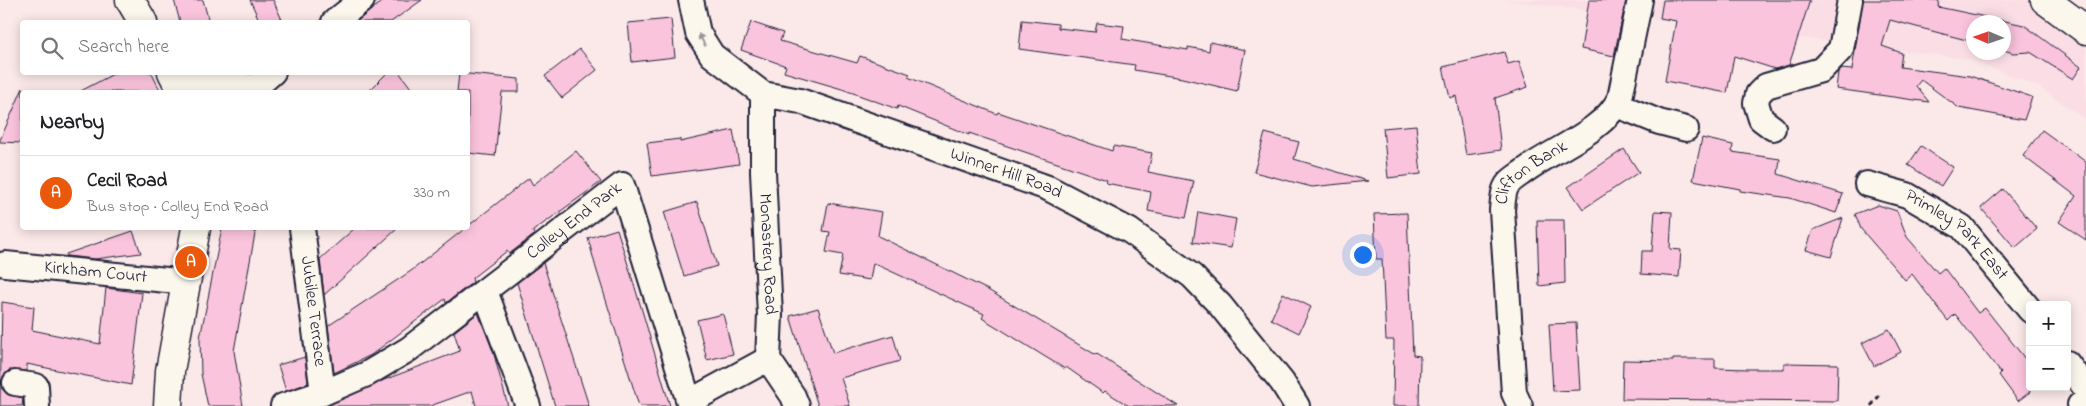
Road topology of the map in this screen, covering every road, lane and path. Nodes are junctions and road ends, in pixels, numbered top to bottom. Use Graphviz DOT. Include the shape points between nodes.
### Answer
graph roads {
  1 [pos="130,0"];
  2 [pos="362,0"];
  3 [pos="691,0"];
  4 [pos="1640,0"];
  5 [pos="1850,0"];
  6 [pos="2046,0"];
  7 [pos="142,20"];
  8 [pos="337,20"];
  9 [pos="2086,30"];
  10 [pos="177,82"];
  11 [pos="260,84"];
  12 [pos="763,94"];
  13 [pos="1617,105"];
  14 [pos="1773,128"];
  15 [pos="1686,129"];
  16 [pos="1867,184"];
  17 [pos="196,230"];
  18 [pos="302,230"];
  19 [pos="5,264"];
  20 [pos="187,282"];
  21 [pos="485,291"];
  22 [pos="2026,305"];
  23 [pos="768,359"];
  24 [pos="2071,373"];
  25 [pos="15,383"];
  26 [pos="323,394"];
  27 [pos="1879,396"];
  28 [pos="2082,402"];
  29 [pos="689,404"];
  30 [pos="37,406"];
  31 [pos="168,406"];
  32 [pos="283,406"];
  33 [pos="528,406"];
  34 [pos="797,406"];
  35 [pos="1297,406"];
  36 [pos="1520,406"];
  37 [pos="1871,406"];
  1 -- 7 [label="main road"];
  2 -- 8 [label="street"];
  12 -- 3 [label="street, Winner Hill Road, one-way" via="712,56 698,34"];
  4 -- 13 [label="street, Clifton Bank"];
  5 -- 14 [label="street" via="1841,49 1821,70 1766,86 1758,94 1756,103 1761,119"];
  6 -- 9 [label="main road"];
  10 -- 11 [label="street"];
  12 -- 23 [label="street, Monastery Road" via="770,315"];
  12 -- 35 [label="street, Winner Hill Road" via="800,101 1048,188 1130,231 1192,276 1220,305 1282,382"];
  13 -- 15 [label="street"];
  13 -- 36 [label="street, Clifton Bank" via="1602,121 1508,184 1504,194 1502,210 1514,393"];
  16 -- 22 [label="street, Primley Park East" via="1906,195 1962,227"];
  17 -- 20 [label="main road"];
  18 -- 26 [label="street, Jubilee Terrace"];
  19 -- 20 [label="street, Kirkham Court"];
  20 -- 31 [label="main road" via="170,371"];
  21 -- 26 [label="street, Colley End Park" via="410,349"];
  21 -- 29 [label="street, Colley End Park" via="622,185"];
  21 -- 33 [label="street"];
  23 -- 29 [label="street, Colley End Park"];
  23 -- 34 [label="street"];
  24 -- 28 [label="street"];
  25 -- 30 [label="street" via="36,386"];
  26 -- 32 [label="street, Colley End Park"];
  27 -- 37 [label="path"];
}
